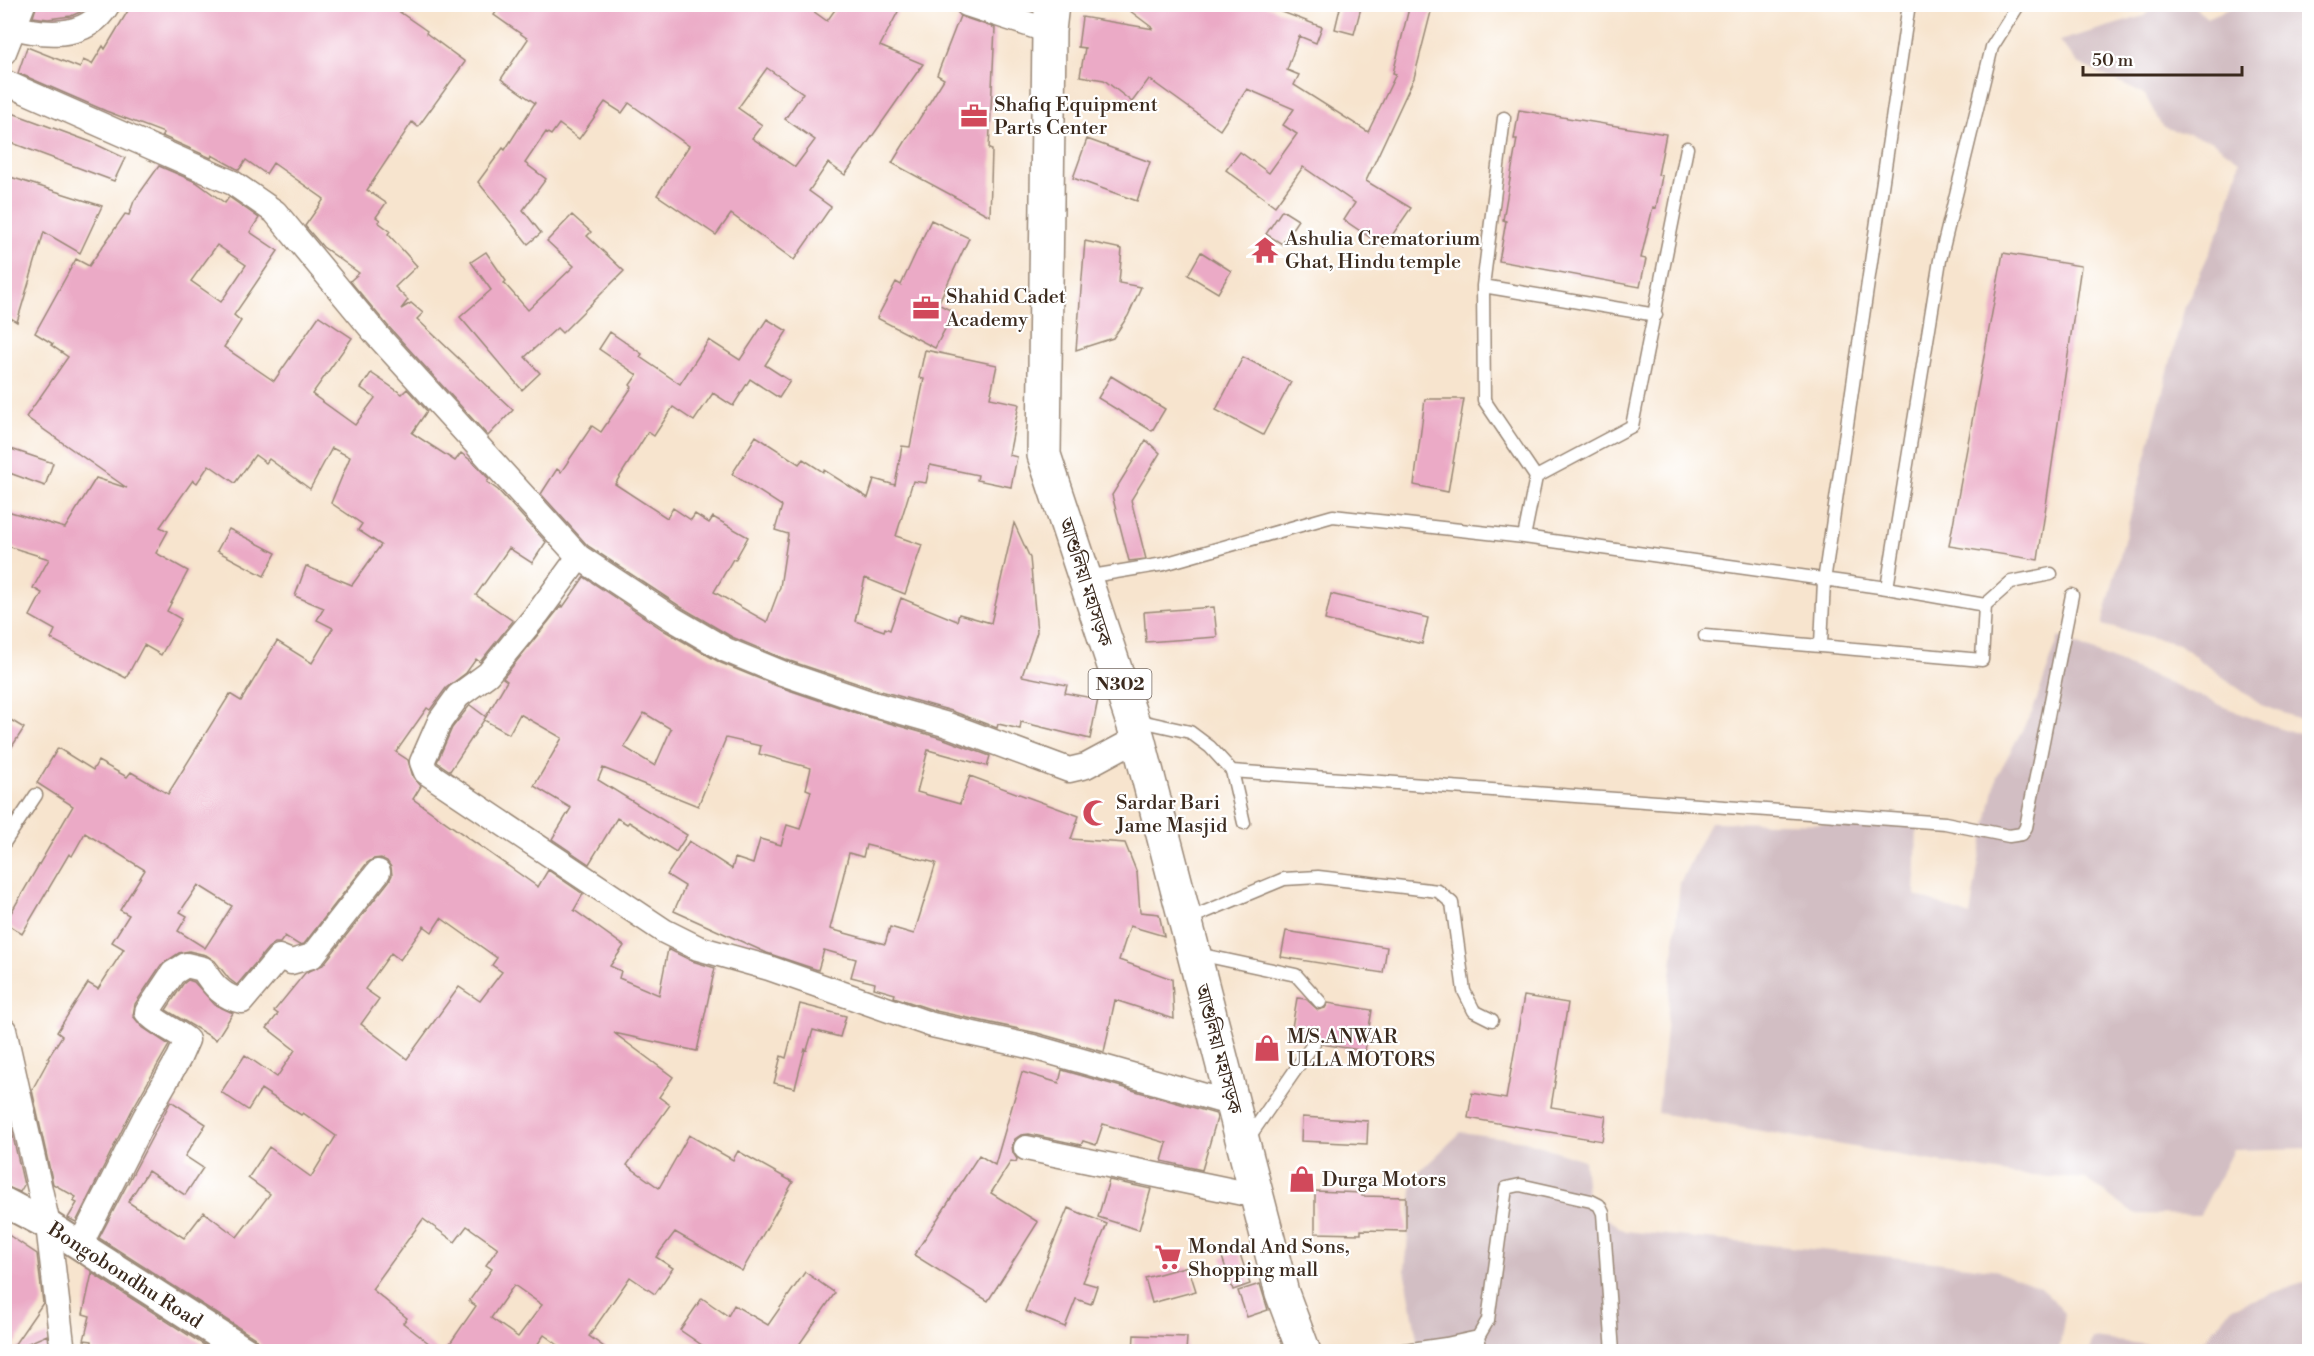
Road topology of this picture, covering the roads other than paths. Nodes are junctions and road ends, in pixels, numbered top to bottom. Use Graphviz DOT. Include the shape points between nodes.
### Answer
graph roads {
  1 [pos="23,4"];
  2 [pos="108,4"];
  3 [pos="967,4"];
  4 [pos="1910,4"];
  5 [pos="2019,4"];
  6 [pos="1051,18"];
  7 [pos="9,27"];
  8 [pos="4,52"];
  9 [pos="4,82"];
  10 [pos="1504,118"];
  11 [pos="1687,148"];
  12 [pos="1483,286"];
  13 [pos="1656,315"];
  14 [pos="1536,477"];
  15 [pos="1524,537"];
  16 [pos="579,557"];
  17 [pos="2051,574"];
  18 [pos="1085,578"];
  19 [pos="1824,581"];
  20 [pos="1887,588"];
  21 [pos="2072,595"];
  22 [pos="1985,605"];
  23 [pos="1705,636"];
  24 [pos="1821,644"];
  25 [pos="1135,728"];
  26 [pos="1232,771"];
  27 [pos="36,795"];
  28 [pos="1244,823"];
  29 [pos="4,843"];
  30 [pos="378,872"];
  31 [pos="1185,921"];
  32 [pos="1194,954"];
  33 [pos="1320,1002"];
  34 [pos="1492,1020"];
  35 [pos="4,1030"];
  36 [pos="1314,1043"];
  37 [pos="1233,1104"];
  38 [pos="1244,1145"];
  39 [pos="1026,1148"];
  40 [pos="1257,1196"];
  41 [pos="4,1202"];
  42 [pos="48,1225"];
  43 [pos="80,1245"];
  44 [pos="1478,1337"];
  45 [pos="63,1352"];
  46 [pos="246,1352"];
  47 [pos="1304,1352"];
  48 [pos="1391,1352"];
  49 [pos="1481,1352"];
  50 [pos="1613,1352"];
  1 -- 7 [label="street"];
  2 -- 7 [label="street" via="94,22 69,33 52,35"];
  3 -- 6 [label="street"];
  4 -- 19 [label="lane"];
  5 -- 20 [label="lane" via="1992,46 1940,260"];
  6 -- 18 [label="highway, আশুলিয়া মহাসড়ক / N302" via="1044,455"];
  7 -- 8 [label="street"];
  9 -- 16 [label="street" via="233,183 275,213 376,334"];
  10 -- 12 [label="lane"];
  11 -- 13 [label="lane"];
  12 -- 13 [label="lane"];
  12 -- 14 [label="lane" via="1484,400"];
  13 -- 14 [label="lane" via="1632,426"];
  14 -- 15 [label="lane"];
  15 -- 18 [label="lane" via="1333,516 1164,564"];
  15 -- 19 [label="lane"];
  16 -- 25 [label="street" via="726,650 870,704 948,725 1069,770 1086,766"];
  16 -- 37 [label="street" via="488,674 458,696 440,721 422,762 426,772 664,931 698,948 769,968 932,1025 1033,1047"];
  17 -- 22 [label="lane" via="2011,582"];
  18 -- 25 [label="highway, আশুলিয়া মহাসড়ক / N302"];
  19 -- 20 [label="lane"];
  19 -- 24 [label="lane"];
  20 -- 22 [label="lane"];
  21 -- 26 [label="lane" via="2022,834 2009,836 1945,823"];
  22 -- 24 [label="lane" via="1982,660"];
  23 -- 24 [label="lane"];
  25 -- 26 [label="lane" via="1190,732"];
  25 -- 31 [label="highway, আশুলিয়া মহাসড়ক / N302"];
  26 -- 28 [label="lane"];
  27 -- 29 [label="lane"];
  30 -- 43 [label="street" via="312,956 291,962 279,957 242,1001 215,989 202,969 186,965 173,973 147,1012 187,1040"];
  31 -- 32 [label="highway, আশুলিয়া মহাসড়ক / N302"];
  31 -- 34 [label="lane" via="1284,879 1318,877 1438,891 1452,903 1464,991 1474,1011"];
  32 -- 33 [label="lane" via="1296,975"];
  32 -- 37 [label="highway, আশুলিয়া মহাসড়ক / N302"];
  35 -- 42 [label="street"];
  36 -- 38 [label="lane"];
  37 -- 38 [label="highway, আশুলিয়া মহাসড়ক / N302"];
  38 -- 40 [label="highway, আশুলিয়া মহাসড়ক / N302"];
  39 -- 40 [label="street"];
  40 -- 47 [label="highway, আশুলিয়া মহাসড়ক / N302" via="1282,1293"];
  41 -- 42 [label="street, Bongobondhu Road"];
  42 -- 43 [label="street, Bongobondhu Road"];
  42 -- 45 [label="street"];
  43 -- 46 [label="street, Bongobondhu Road"];
  44 -- 48 [label="lane"];
  44 -- 49 [label="lane"];
  44 -- 50 [label="lane" via="1488,1320 1506,1188 1520,1185 1599,1205 1603,1213"];
}
